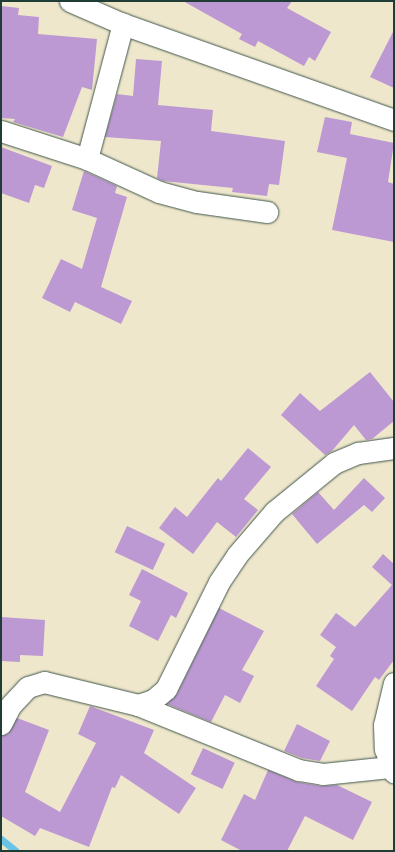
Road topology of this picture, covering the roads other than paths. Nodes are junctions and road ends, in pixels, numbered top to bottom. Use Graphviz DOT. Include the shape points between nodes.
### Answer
graph roads {
  1 [pos="70,1"];
  2 [pos="123,24"];
  3 [pos="394,120"];
  4 [pos="1,131"];
  5 [pos="87,159"];
  6 [pos="267,212"];
  7 [pos="394,448"];
  8 [pos="394,683"];
  9 [pos="138,705"];
  10 [pos="1,724"];
  11 [pos="392,769"];
  1 -- 2 [label="street"];
  2 -- 3 [label="street"];
  2 -- 5 [label="street"];
  4 -- 5 [label="street"];
  5 -- 6 [label="street" via="158,192 197,202"];
  7 -- 9 [label="street" via="358,453 334,463 274,512 237,555 219,582 166,689 153,700"];
  8 -- 11 [label="street" via="384,726 385,748"];
  9 -- 10 [label="street" via="44,682 28,687 10,706"];
  9 -- 11 [label="street" via="299,770 323,774"];
}
